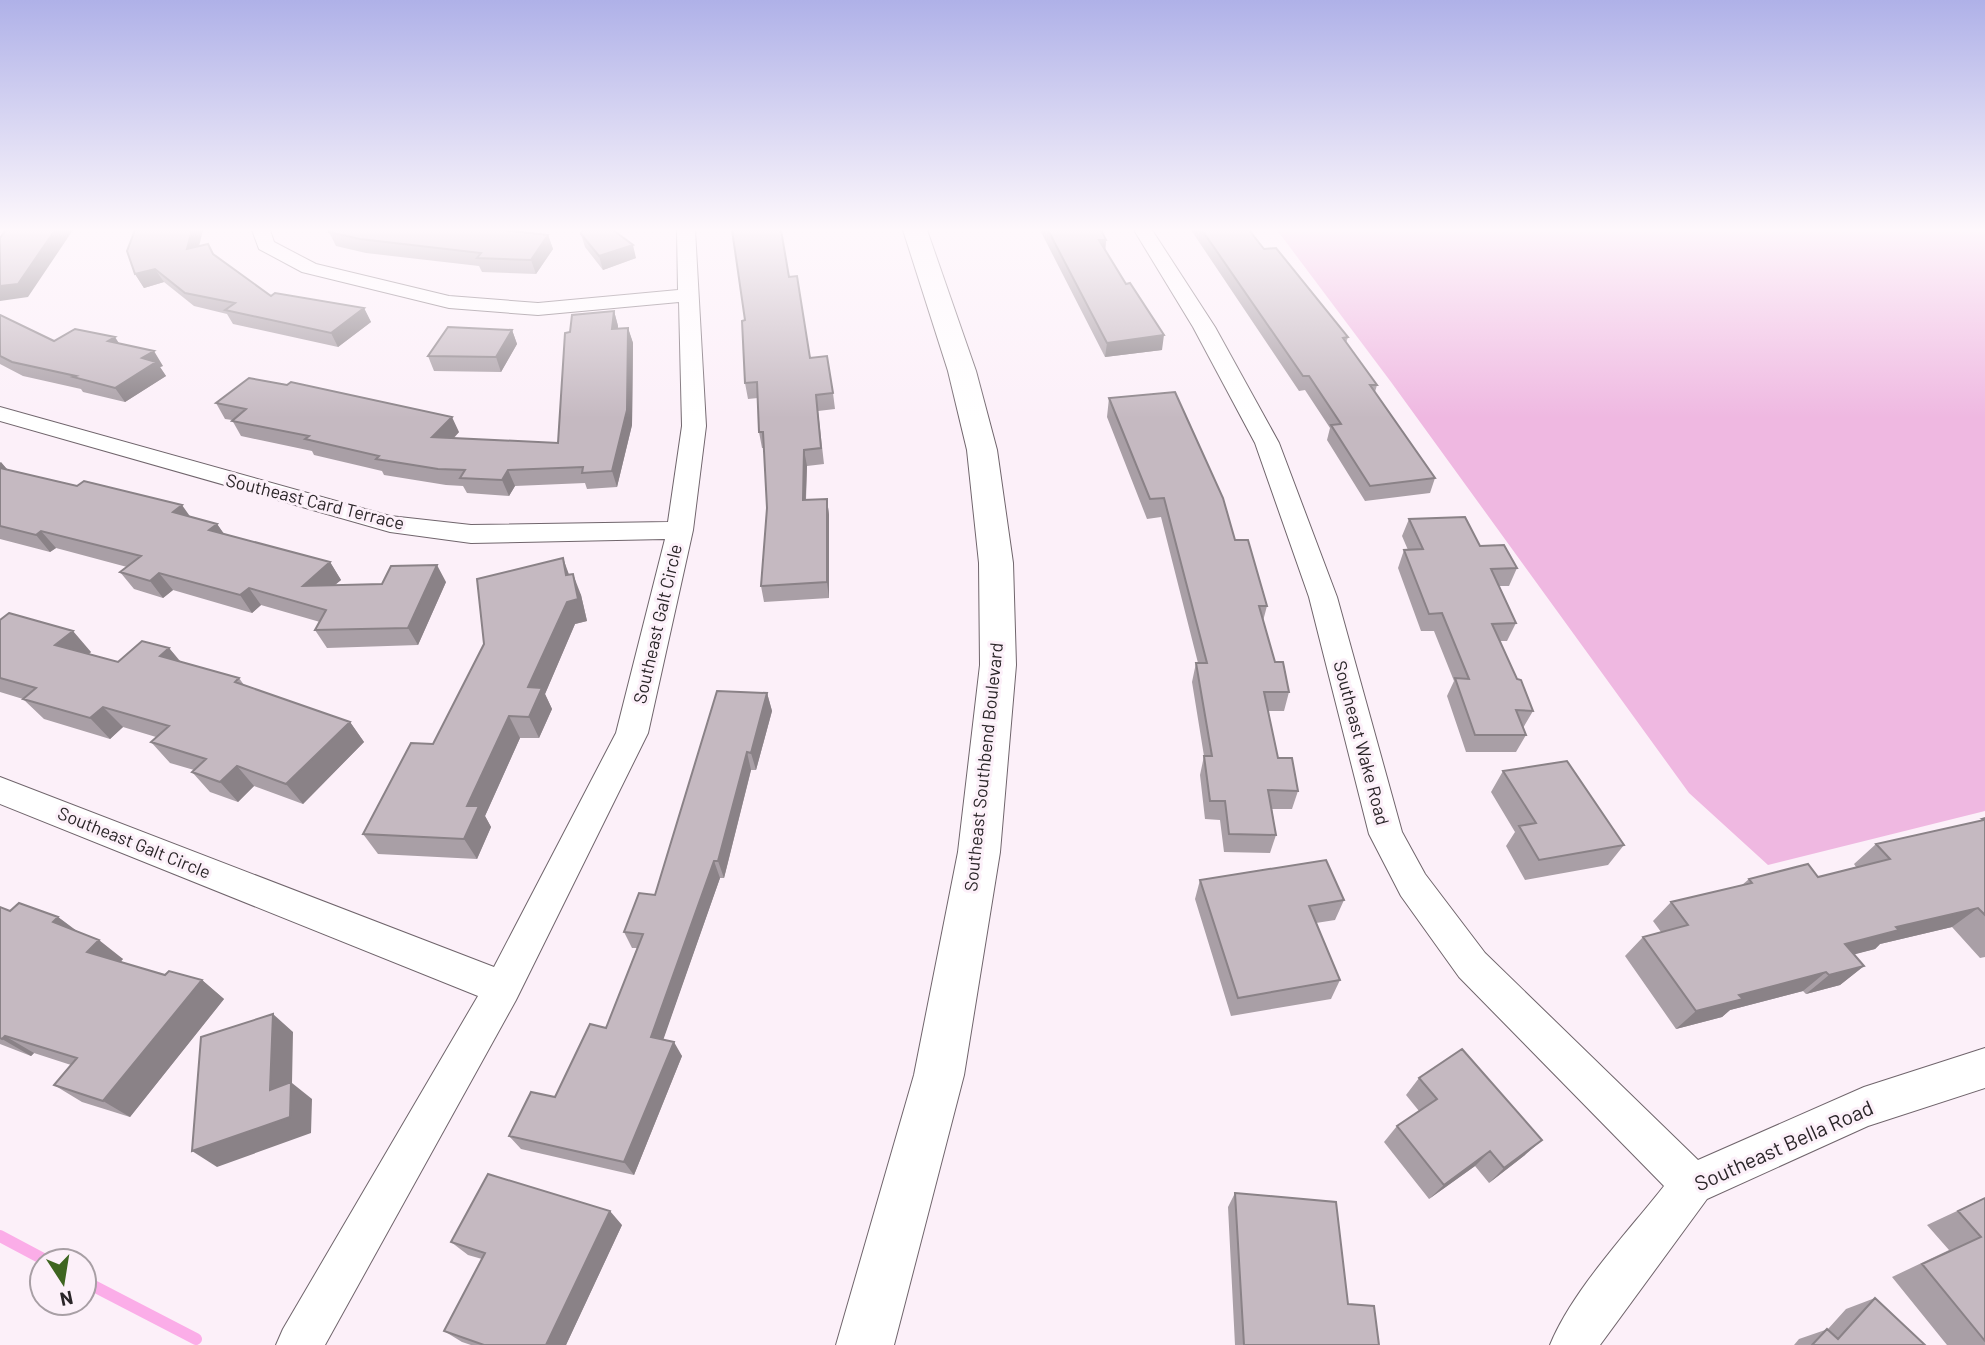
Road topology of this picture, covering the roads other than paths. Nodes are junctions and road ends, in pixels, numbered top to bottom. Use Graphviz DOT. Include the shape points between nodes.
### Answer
graph roads {
  1 [pos="411,293"];
  2 [pos="936,293"];
  3 [pos="1182,293"];
  4 [pos="687,295"];
  5 [pos="0,414"];
  6 [pos="680,530"];
  7 [pos="0,790"];
  8 [pos="503,988"];
  9 [pos="1985,1068"];
  10 [pos="1692,1184"];
  11 [pos="299,1345"];
  12 [pos="864,1345"];
  13 [pos="1573,1345"];
  1 -- 4 [label="street" via="449,302 538,309"];
  2 -- 12 [label="street, Southeast Southbend Boulevard" via="982,450 996,562 998,665 979,852 939,1075"];
  3 -- 10 [label="street, Southeast Wake Road" via="1267,443 1323,597 1385,834 1413,885 1472,965"];
  4 -- 6 [label="street, Southeast Galt Circle" via="694,426"];
  5 -- 6 [label="street, Southeast Card Terrace" via="390,524 471,534"];
  6 -- 8 [label="street, Southeast Galt Circle" via="632,733"];
  7 -- 8 [label="street, Southeast Galt Circle"];
  8 -- 11 [label="street, Southeast Galt Circle"];
  9 -- 10 [label="street, Southeast Bella Road" via="1864,1107"];
  10 -- 13 [label="street, Southeast Bella Road"];
}
